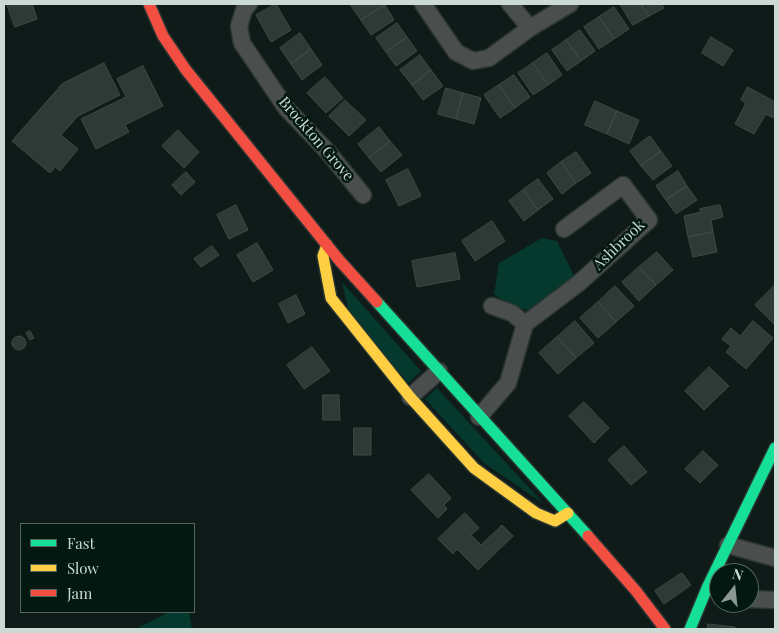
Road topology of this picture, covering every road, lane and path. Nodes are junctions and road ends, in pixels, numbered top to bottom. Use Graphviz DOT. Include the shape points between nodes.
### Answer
graph roads {
  1 [pos="249,4"];
  2 [pos="423,4"];
  3 [pos="510,4"];
  4 [pos="570,4"];
  5 [pos="152,5"];
  6 [pos="530,28"];
  7 [pos="363,194"];
  8 [pos="564,229"];
  9 [pos="327,245"];
  10 [pos="492,306"];
  11 [pos="525,324"];
  12 [pos="439,372"];
  13 [pos="410,398"];
  14 [pos="479,416"];
  15 [pos="775,448"];
  16 [pos="568,513"];
  17 [pos="728,545"];
  18 [pos="775,558"];
  19 [pos="775,599"];
  20 [pos="759,600"];
  21 [pos="664,629"];
  22 [pos="690,629"];
  1 -- 7 [label="street, Brockton Grove" via="239,26 242,43 286,108"];
  2 -- 6 [label="street" via="456,52 473,61 489,58"];
  3 -- 6 [label="street"];
  4 -- 6 [label="street"];
  5 -- 9 [label="street" via="163,36 186,70"];
  8 -- 11 [label="street, Ashbrook" via="623,185 649,220 579,283"];
  9 -- 12 [label="street"];
  9 -- 13 [label="street" via="323,256 330,298"];
  10 -- 11 [label="street" via="512,313"];
  11 -- 14 [label="street" via="508,383"];
  12 -- 13 [label="street"];
  12 -- 14 [label="street"];
  13 -- 16 [label="street" via="474,468 536,513 555,521"];
  14 -- 16 [label="street"];
  15 -- 17 [label="street"];
  16 -- 21 [label="street" via="636,591"];
  17 -- 18 [label="street"];
  17 -- 22 [label="street"];
  19 -- 20 [label="street"];
}
